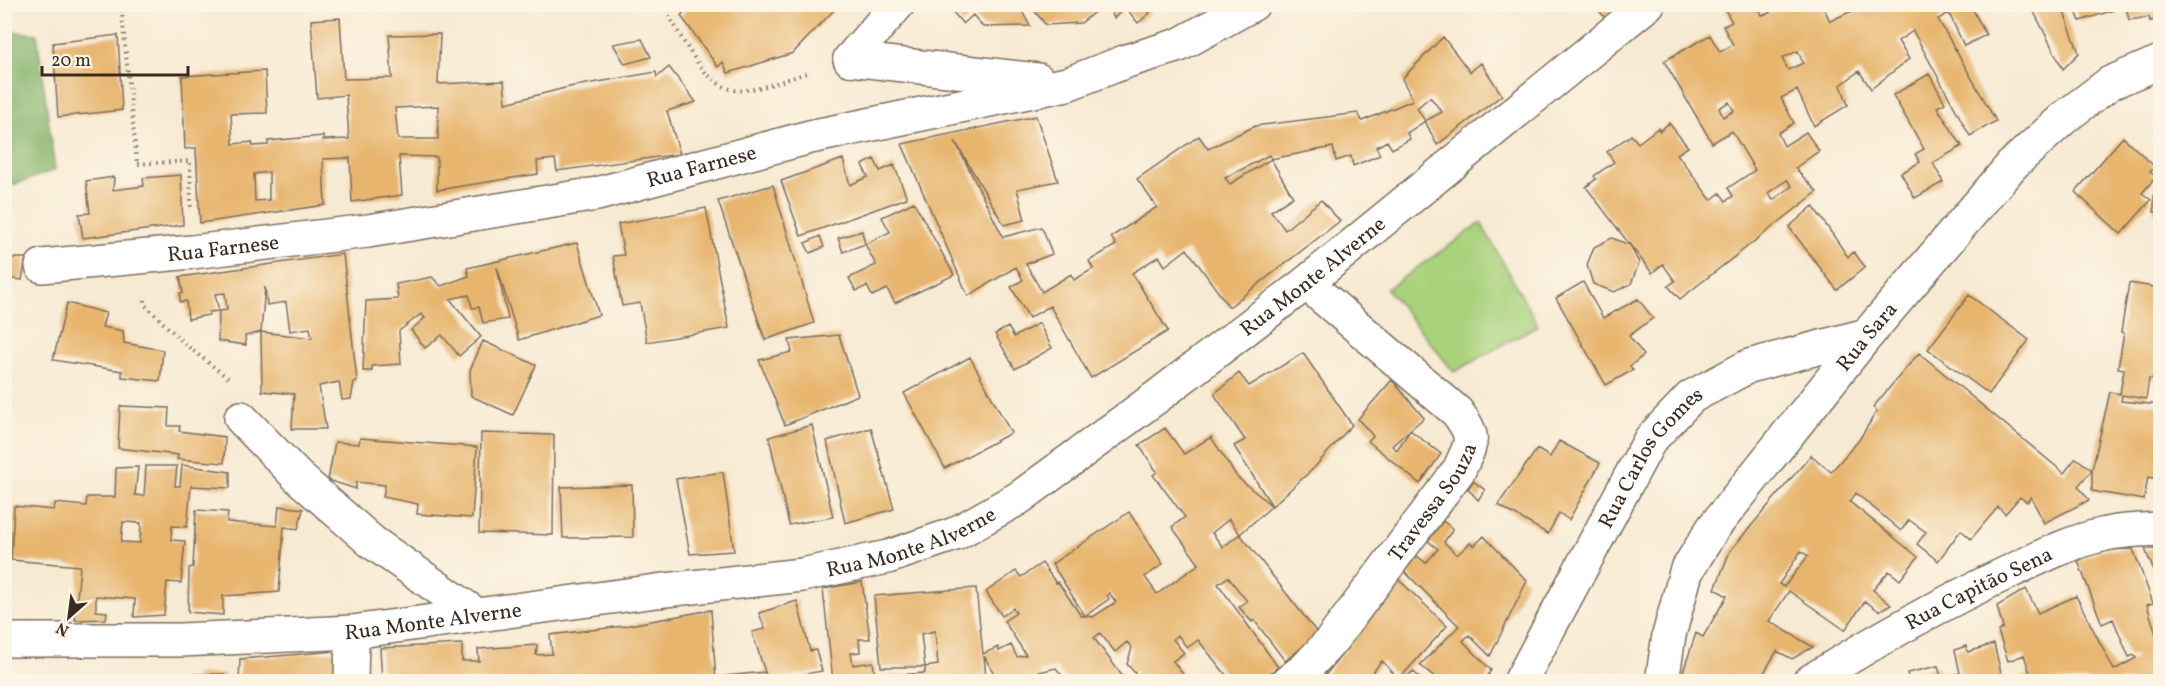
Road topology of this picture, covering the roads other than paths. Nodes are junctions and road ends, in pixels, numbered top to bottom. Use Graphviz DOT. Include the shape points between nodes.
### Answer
graph roads {
  1 [pos="898,4"];
  2 [pos="1253,4"];
  3 [pos="1648,4"];
  4 [pos="2160,62"];
  5 [pos="1067,84"];
  6 [pos="42,266"];
  7 [pos="1306,283"];
  8 [pos="1867,335"];
  9 [pos="241,418"];
  10 [pos="2160,529"];
  11 [pos="477,615"];
  12 [pos="352,632"];
  13 [pos="4,640"];
  14 [pos="351,681"];
  15 [pos="1288,681"];
  16 [pos="1520,681"];
  17 [pos="1662,681"];
  18 [pos="1809,681"];
  1 -- 5 [label="street" via="849,59"];
  2 -- 5 [label="street, Rua Farnese" via="1179,45"];
  3 -- 7 [label="street, Rua Monte Alverne"];
  4 -- 8 [label="street, Rua Sara" via="2110,83 2021,157"];
  5 -- 6 [label="street, Rua Farnese" via="810,137 597,194 368,231"];
  7 -- 11 [label="street, Rua Monte Alverne" via="1019,498 955,534 888,557 802,575"];
  7 -- 15 [label="street, Travessa Souza" via="1457,412 1469,429 1471,443 1459,470 1331,641"];
  8 -- 16 [label="street, Rua Carlos Gomes" via="1749,366 1691,397 1650,440"];
  8 -- 17 [label="street, Rua Sara" via="1713,528 1686,572 1669,635"];
  9 -- 11 [label="street" via="298,477 372,542"];
  10 -- 18 [label="street, Rua Capitão Sena" via="2102,534 2057,550 1921,616"];
  11 -- 12 [label="street, Rua Monte Alverne"];
  12 -- 13 [label="street, Rua Monte Alverne" via="181,640"];
  12 -- 14 [label="street"];
}
